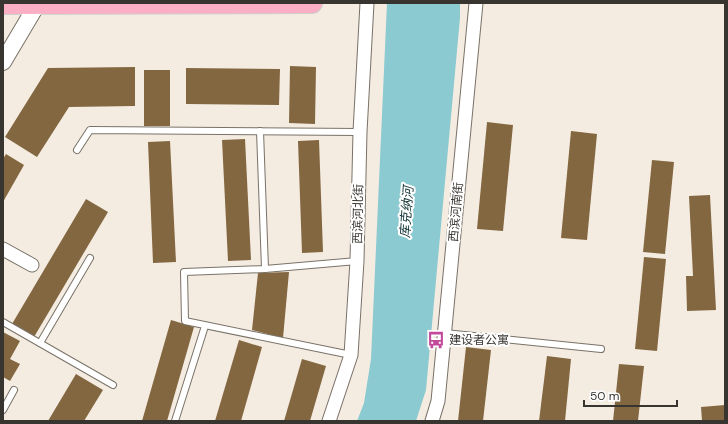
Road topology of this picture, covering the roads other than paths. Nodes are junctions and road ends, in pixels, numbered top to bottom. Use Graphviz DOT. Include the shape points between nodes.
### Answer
graph roads {
  1 [pos="312,3"];
  2 [pos="367,3"];
  3 [pos="476,3"];
  4 [pos="3,4"];
  5 [pos="37,4"];
  6 [pos="3,62"];
  7 [pos="260,131"];
  8 [pos="360,132"];
  9 [pos="77,150"];
  10 [pos="5,253"];
  11 [pos="90,258"];
  12 [pos="357,261"];
  13 [pos="32,265"];
  14 [pos="265,269"];
  15 [pos="3,322"];
  16 [pos="205,326"];
  17 [pos="445,334"];
  18 [pos="40,343"];
  19 [pos="601,349"];
  20 [pos="351,355"];
  21 [pos="113,385"];
  22 [pos="14,390"];
  23 [pos="3,410"];
  24 [pos="175,421"];
  25 [pos="329,421"];
  26 [pos="432,421"];
  1 -- 5 [label="main road"];
  2 -- 8 [label="street, 西滨河北街"];
  3 -- 17 [label="street, 西滨河南街"];
  4 -- 5 [label="main road"];
  5 -- 6 [label="street"];
  7 -- 8 [label="lane"];
  7 -- 9 [label="lane" via="90,130"];
  7 -- 14 [label="lane"];
  8 -- 12 [label="street, 西滨河北街"];
  10 -- 13 [label="street"];
  11 -- 18 [label="lane"];
  12 -- 14 [label="lane"];
  12 -- 20 [label="street, 西滨河北街"];
  14 -- 16 [label="lane" via="184,272 185,320"];
  15 -- 18 [label="lane"];
  16 -- 20 [label="lane"];
  16 -- 24 [label="lane"];
  17 -- 19 [label="lane"];
  17 -- 26 [label="street, 西滨河南街" via="438,401"];
  18 -- 21 [label="lane"];
  20 -- 25 [label="street, 西滨河北街"];
  22 -- 23 [label="lane"];
}
